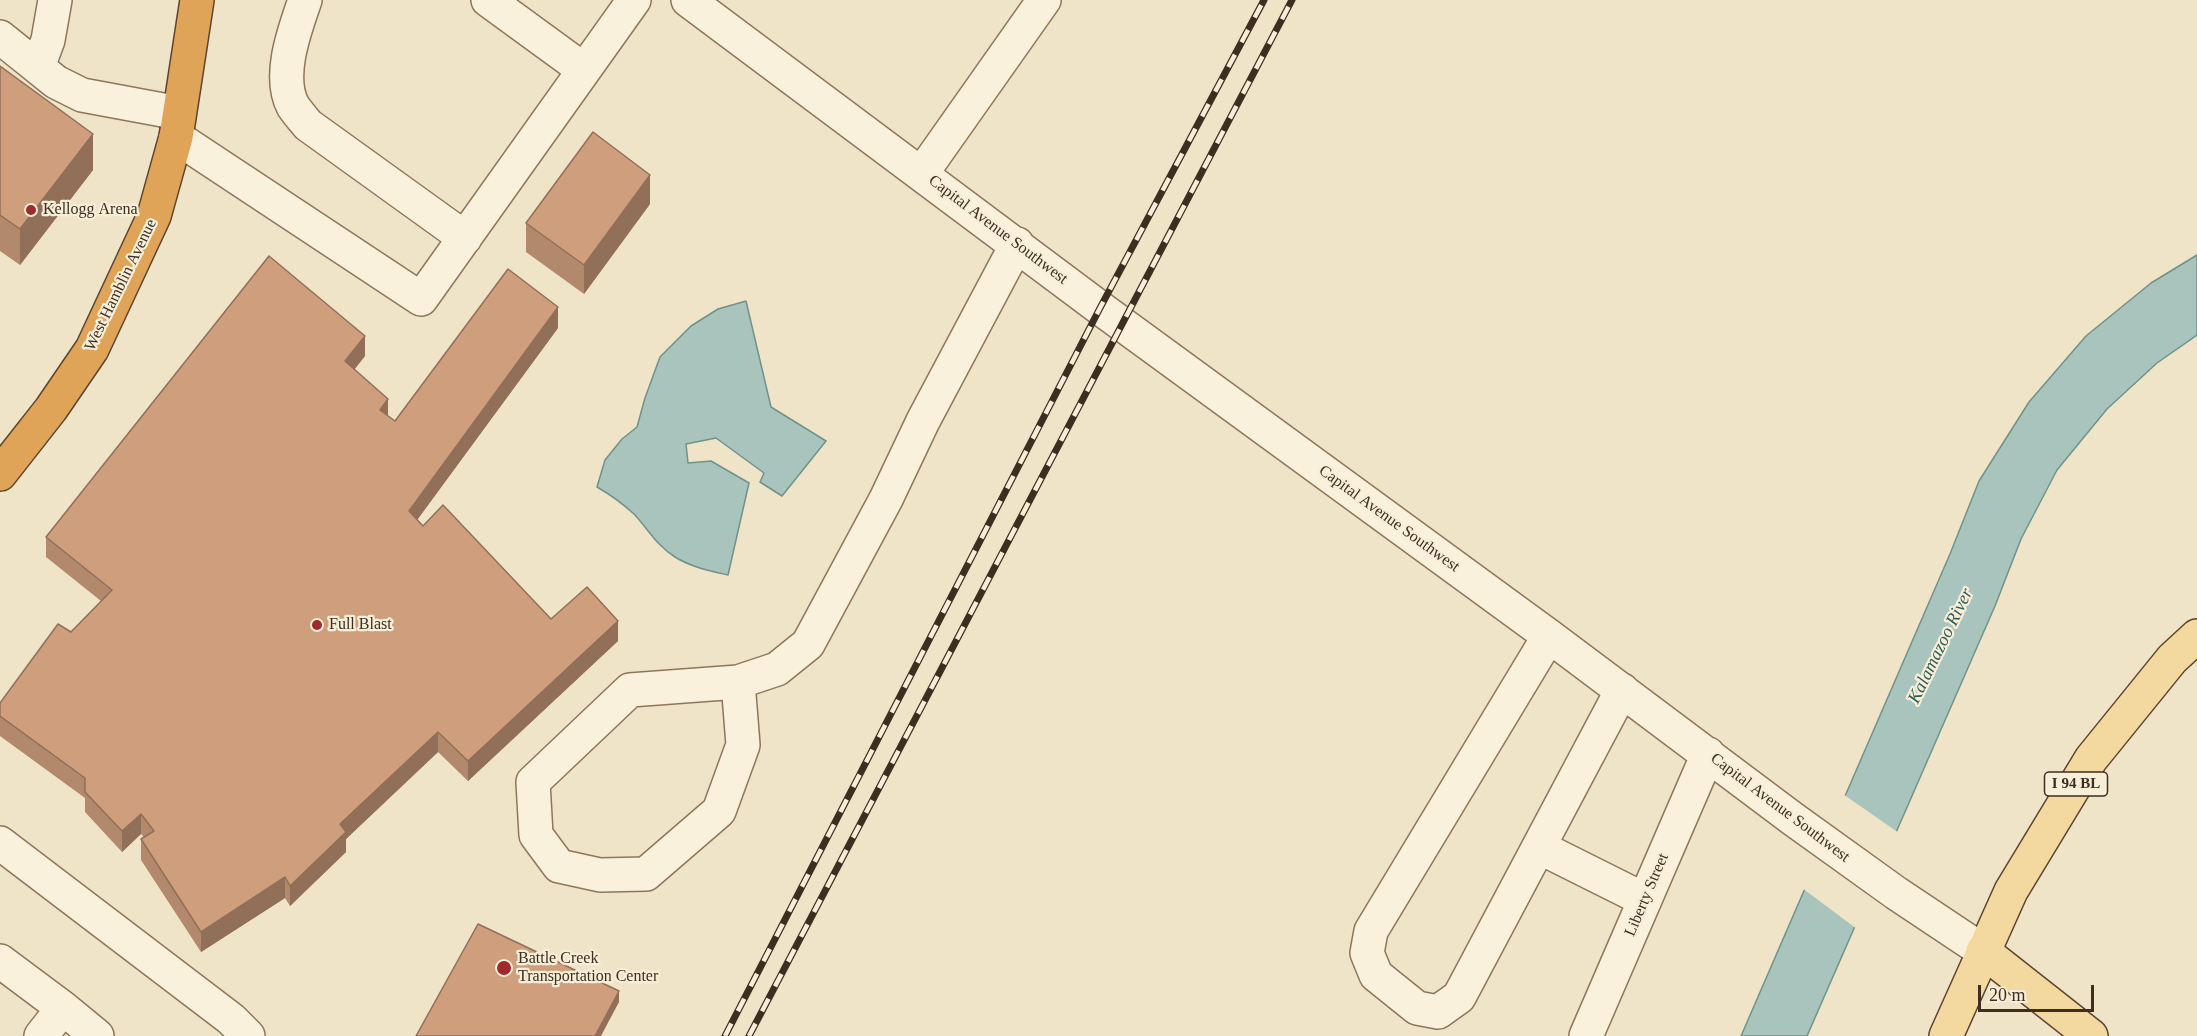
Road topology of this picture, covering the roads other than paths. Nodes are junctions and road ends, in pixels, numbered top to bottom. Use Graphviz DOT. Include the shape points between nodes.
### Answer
graph roads {
  1 [pos="55,0"];
  2 [pos="197,0"];
  3 [pos="305,0"];
  4 [pos="488,0"];
  5 [pos="634,0"];
  6 [pos="687,0"];
  7 [pos="1044,0"];
  8 [pos="0,36"];
  9 [pos="38,67"];
  10 [pos="584,70"];
  11 [pos="178,125"];
  12 [pos="922,173"];
  13 [pos="465,238"];
  14 [pos="1017,244"];
  15 [pos="0,474"];
  16 [pos="1549,636"];
  17 [pos="2197,636"];
  18 [pos="738,682"];
  19 [pos="1622,690"];
  20 [pos="1708,754"];
  21 [pos="0,843"];
  22 [pos="1539,847"];
  23 [pos="1645,900"];
  24 [pos="1983,951"];
  25 [pos="0,961"];
  26 [pos="63,1008"];
  27 [pos="41,1036"];
  28 [pos="97,1036"];
  29 [pos="248,1036"];
  30 [pos="1586,1036"];
  31 [pos="1946,1036"];
  32 [pos="2091,1036"];
  1 -- 9 [label="street" via="48,40"];
  2 -- 11 [label="highway, West Hamblin Avenue"];
  3 -- 13 [label="street" via="291,43 287,80 292,105 308,125"];
  4 -- 10 [label="street"];
  5 -- 10 [label="street"];
  6 -- 12 [label="street, Capital Avenue Southwest"];
  7 -- 12 [label="street"];
  8 -- 9 [label="street"];
  9 -- 11 [label="street" via="82,95"];
  10 -- 13 [label="street"];
  11 -- 13 [label="street" via="421,299"];
  11 -- 15 [label="highway, West Hamblin Avenue" via="154,216 92,350"];
  12 -- 14 [label="street, Capital Avenue Southwest"];
  14 -- 16 [label="street, Capital Avenue Southwest"];
  14 -- 18 [label="street" via="808,644 777,669"];
  16 -- 19 [label="street, Capital Avenue Southwest"];
  16 -- 22 [label="street" via="1371,931 1367,953 1376,975 1417,1008 1438,1012 1459,997"];
  17 -- 24 [label="main road, I 94 BL" via="2172,659 2091,759 2011,891"];
  18 -- 18 [label="street" via="630,690 533,782 536,835 558,866 600,875 646,874 719,812 743,745"];
  19 -- 20 [label="street, Capital Avenue Southwest"];
  19 -- 22 [label="street"];
  20 -- 23 [label="street, Liberty Street"];
  20 -- 24 [label="street, Capital Avenue Southwest" via="1896,893"];
  21 -- 29 [label="street"];
  22 -- 23 [label="street"];
  23 -- 30 [label="street, Liberty Street"];
  24 -- 31 [label="main road, I 94 BL"];
  24 -- 32 [label="main road, Capital Avenue Southwest"];
  25 -- 26 [label="street"];
  26 -- 27 [label="street"];
  26 -- 28 [label="street"];
}
